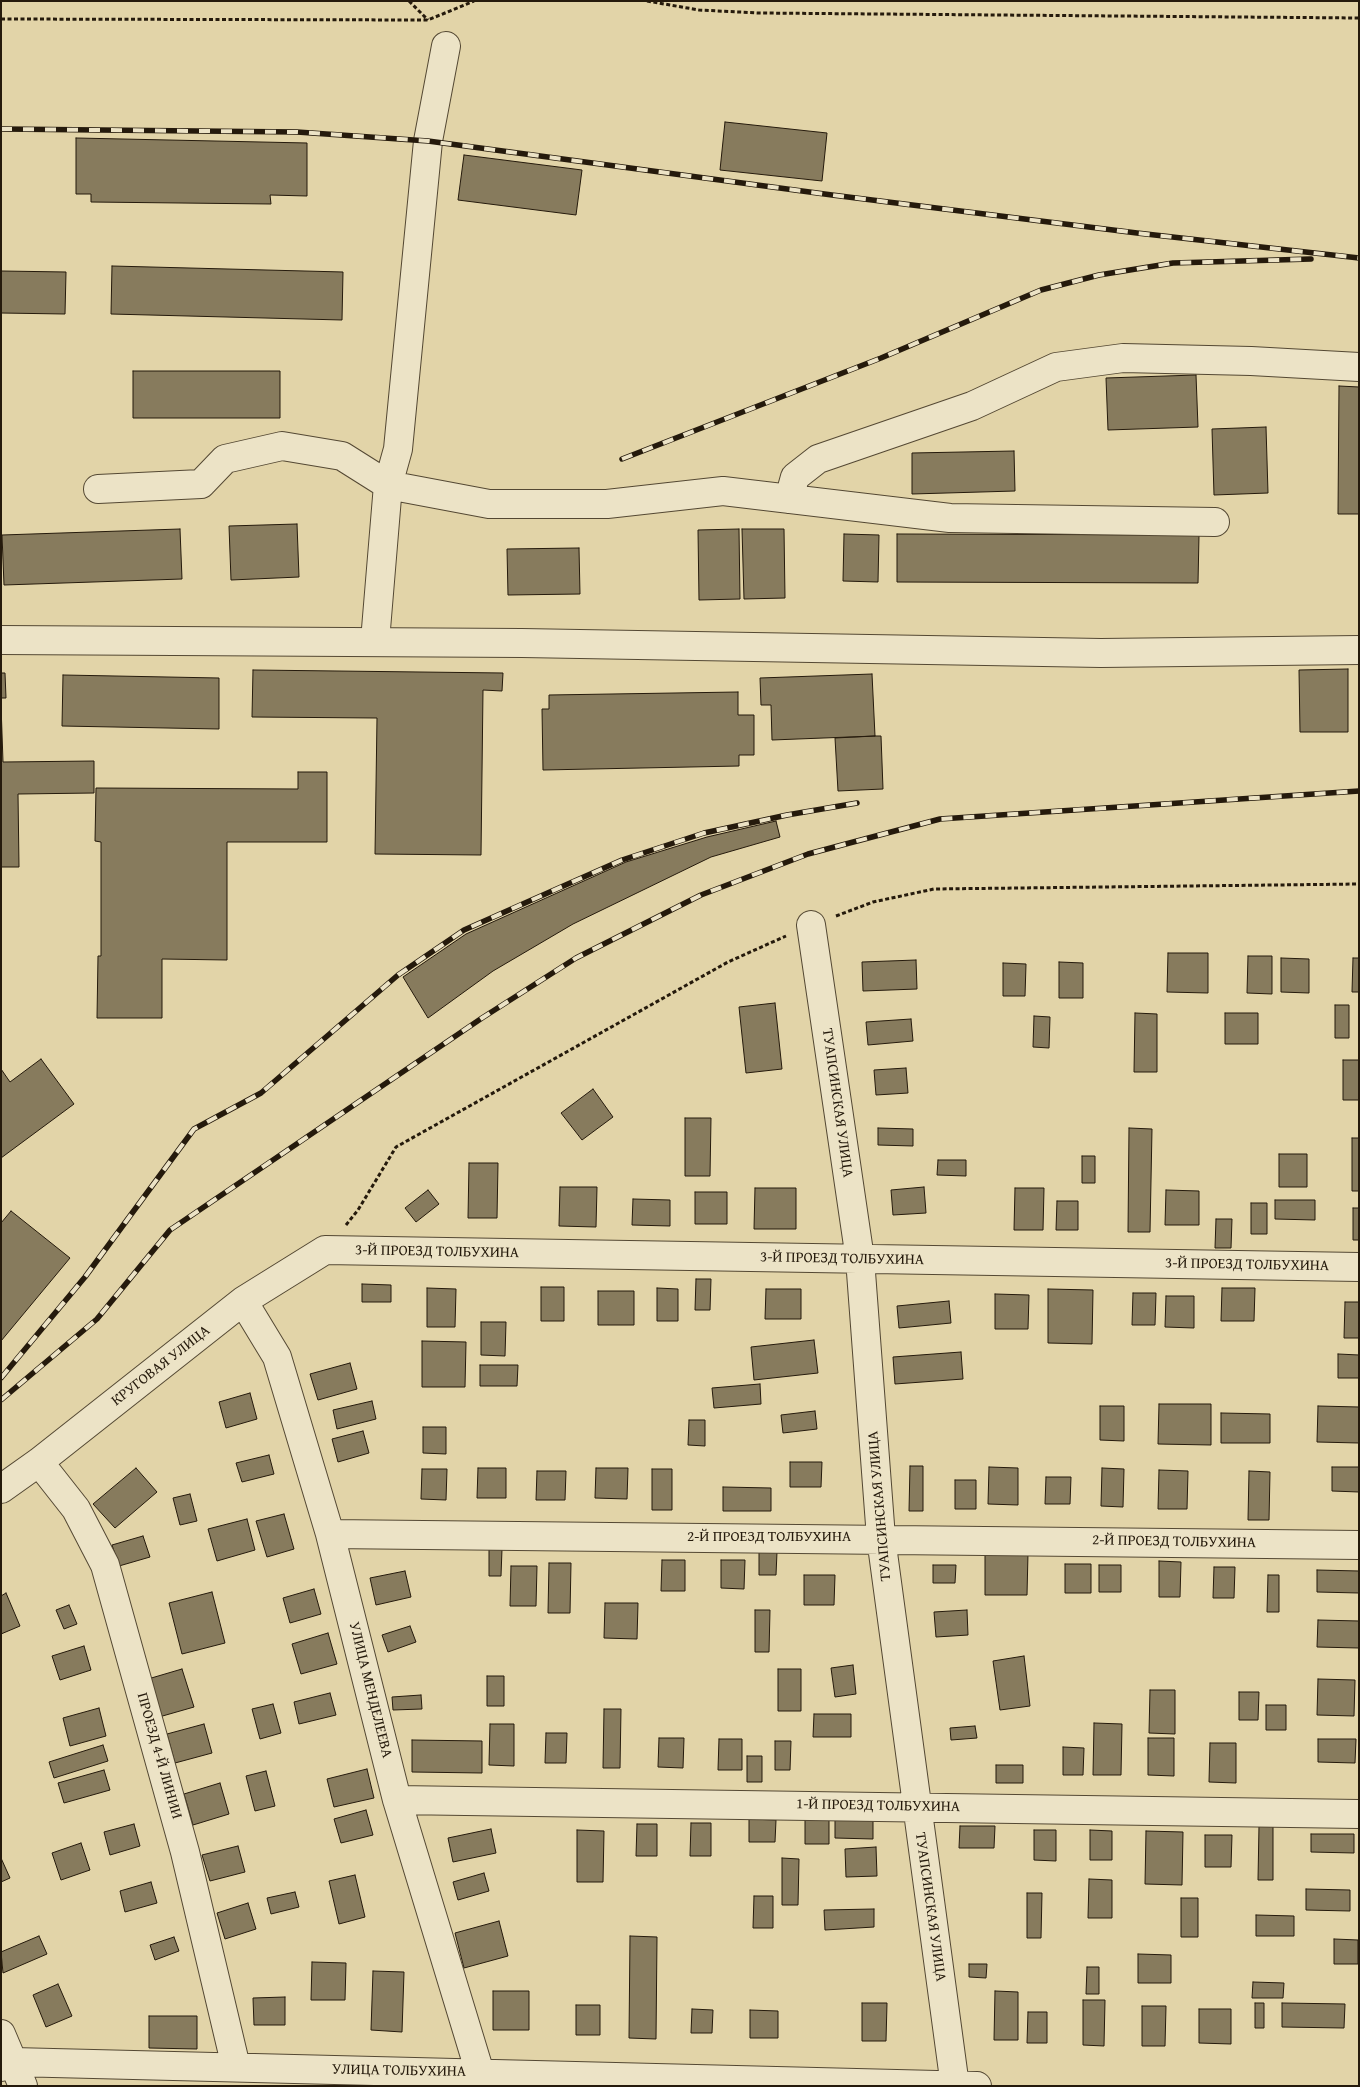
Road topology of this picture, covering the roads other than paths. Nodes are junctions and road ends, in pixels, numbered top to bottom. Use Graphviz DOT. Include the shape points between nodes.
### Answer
graph roads {
  1 [pos="446,46"];
  2 [pos="1359,367"];
  3 [pos="388,485"];
  4 [pos="98,489"];
  5 [pos="789,499"];
  6 [pos="1215,522"];
  7 [pos="1,640"];
  8 [pos="374,641"];
  9 [pos="1359,650"];
  10 [pos="811,925"];
  11 [pos="325,1250"];
  12 [pos="860,1259"];
  13 [pos="1359,1267"];
  14 [pos="243,1301"];
  15 [pos="39,1462"];
  16 [pos="1,1489"];
  17 [pos="330,1534"];
  18 [pos="881,1538"];
  19 [pos="1359,1545"];
  20 [pos="397,1800"];
  21 [pos="916,1806"];
  22 [pos="1359,1814"];
  23 [pos="1,2034"];
  24 [pos="236,2068"];
  25 [pos="12,2071"];
  26 [pos="482,2079"];
  27 [pos="955,2086"];
  28 [pos="977,2086"];
  1 -- 3 [label="street" via="428,141 398,449"];
  2 -- 5 [label="street" via="1251,360 1123,358 1056,367 972,406 818,458 795,477"];
  3 -- 4 [label="street" via="342,456 282,446 225,459 201,484"];
  3 -- 5 [label="street" via="489,504 607,504 723,491"];
  3 -- 8 [label="street"];
  5 -- 6 [label="street" via="950,518"];
  7 -- 8 [label="street"];
  8 -- 9 [label="street" via="1101,653"];
  10 -- 12 [label="street, ТУАПСИНСКАЯ УЛИЦА"];
  11 -- 12 [label="street, 3-Й ПРОЕЗД ТОЛБУХИНА"];
  11 -- 14 [label="street, КРУГОВАЯ УЛИЦА"];
  12 -- 13 [label="street, 3-Й ПРОЕЗД ТОЛБУХИНА"];
  12 -- 18 [label="street, ТУАПСИНСКАЯ УЛИЦА"];
  14 -- 15 [label="street, КРУГОВАЯ УЛИЦА"];
  14 -- 17 [label="street, УЛИЦА МЕНДЕЛЕЕВА" via="277,1357"];
  15 -- 16 [label="street, КРУГОВАЯ УЛИЦА"];
  15 -- 24 [label="street, ПРОЕЗД 4-Й ЛИНИИ" via="76,1509 105,1565 186,1852"];
  17 -- 18 [label="street, 2-Й ПРОЕЗД ТОЛБУХИНА"];
  17 -- 20 [label="street, УЛИЦА МЕНДЕЛЕЕВА"];
  18 -- 19 [label="street, 2-Й ПРОЕЗД ТОЛБУХИНА"];
  18 -- 21 [label="street, ТУАПСИНСКАЯ УЛИЦА"];
  20 -- 21 [label="street, 1-Й ПРОЕЗД ТОЛБУХИНА"];
  20 -- 26 [label="street, УЛИЦА МЕНДЕЛЕЕВА"];
  21 -- 22 [label="street, 1-Й ПРОЕЗД ТОЛБУХИНА"];
  21 -- 27 [label="street, ТУАПСИНСКАЯ УЛИЦА"];
  23 -- 25 [label="street"];
  24 -- 25 [label="street, УЛИЦА ТОЛБУХИНА"];
  24 -- 26 [label="street, УЛИЦА ТОЛБУХИНА"];
  26 -- 27 [label="street, УЛИЦА ТОЛБУХИНА"];
  27 -- 28 [label="street, УЛИЦА ТОЛБУХИНА"];
}
